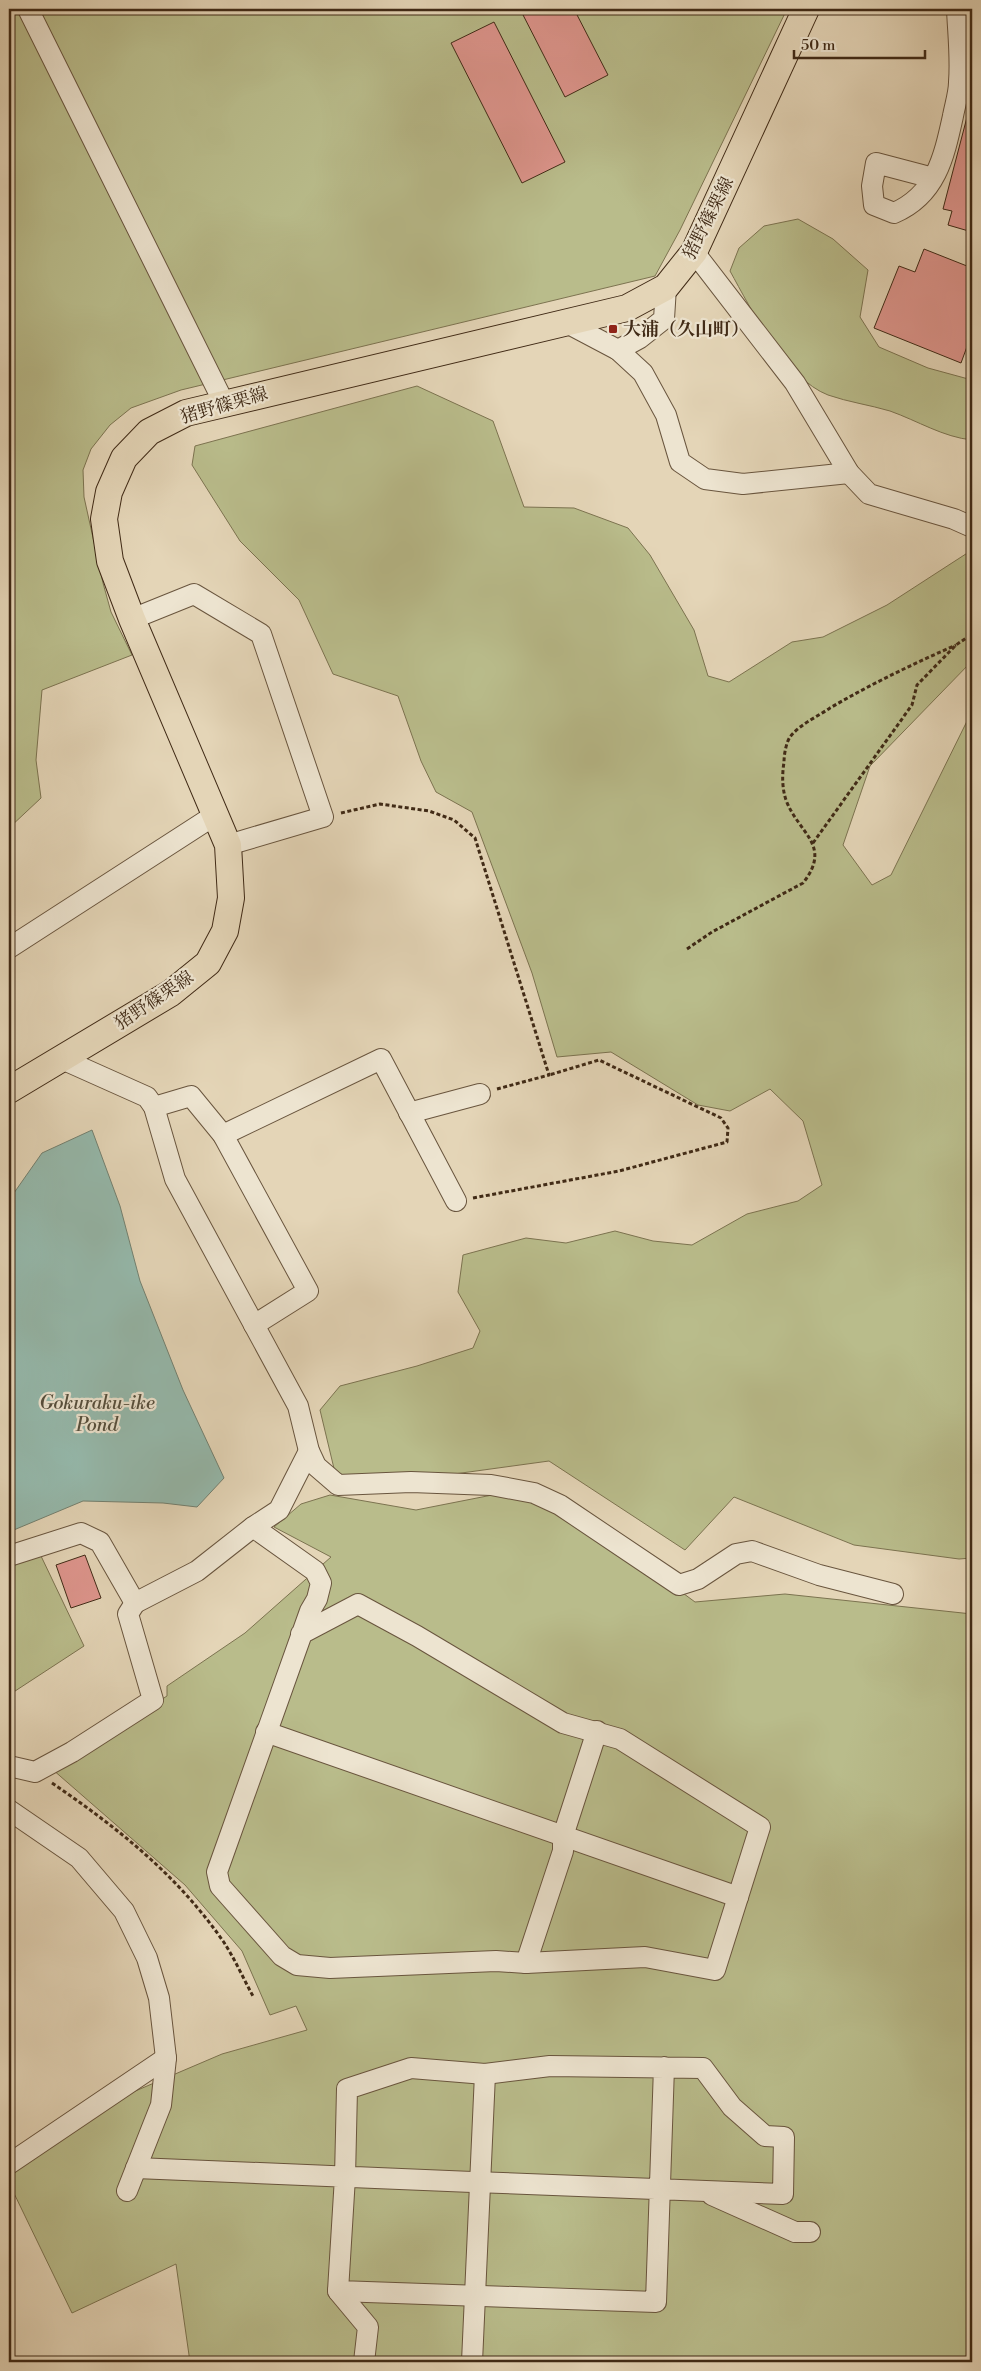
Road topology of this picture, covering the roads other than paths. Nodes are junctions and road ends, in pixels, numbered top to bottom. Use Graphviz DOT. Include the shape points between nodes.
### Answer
graph roads {
  1 [pos="28,9"];
  2 [pos="806,9"];
  3 [pos="958,9"];
  4 [pos="933,178"];
  5 [pos="694,252"];
  6 [pos="666,287"];
  7 [pos="566,322"];
  8 [pos="618,350"];
  9 [pos="224,403"];
  10 [pos="849,473"];
  11 [pos="972,527"];
  12 [pos="132,619"];
  13 [pos="215,815"];
  14 [pos="228,845"];
  15 [pos="9,948"];
  16 [pos="62,1059"];
  17 [pos="9,1090"];
  18 [pos="480,1094"];
  19 [pos="154,1106"];
  20 [pos="410,1113"];
  21 [pos="223,1135"];
  22 [pos="456,1201"];
  23 [pos="254,1325"];
  24 [pos="309,1452"];
  25 [pos="252,1527"];
  26 [pos="9,1556"];
  27 [pos="893,1594"];
  28 [pos="135,1603"];
  29 [pos="302,1634"];
  30 [pos="597,1731"];
  31 [pos="266,1732"];
  32 [pos="9,1766"];
  33 [pos="9,1810"];
  34 [pos="563,1836"];
  35 [pos="738,1897"];
  36 [pos="526,1963"];
  37 [pos="166,2058"];
  38 [pos="664,2067"];
  39 [pos="485,2074"];
  40 [pos="9,2164"];
  41 [pos="136,2168"];
  42 [pos="345,2177"];
  43 [pos="479,2182"];
  44 [pos="660,2189"];
  45 [pos="127,2191"];
  46 [pos="703,2191"];
  47 [pos="810,2232"];
  48 [pos="338,2291"];
  49 [pos="476,2295"];
  50 [pos="364,2362"];
  51 [pos="472,2362"];
  1 -- 9 [label="street"];
  2 -- 5 [label="main road, 猪野篠栗線"];
  3 -- 4 [label="street" via="959,83 945,153"];
  5 -- 6 [label="main road, 猪野篠栗線"];
  5 -- 10 [label="street" via="795,383"];
  6 -- 7 [label="main road, 猪野篠栗線" via="627,308"];
  6 -- 8 [label="street" via="664,319"];
  7 -- 8 [label="street"];
  7 -- 9 [label="main road, 猪野篠栗線"];
  8 -- 10 [label="street" via="643,373 666,415 680,462 705,479 744,484"];
  9 -- 12 [label="main road, 猪野篠栗線" via="186,413 149,432 124,458 109,492 104,519 110,561"];
  10 -- 11 [label="street" via="869,494"];
  12 -- 13 [label="main road, 猪野篠栗線"];
  12 -- 14 [label="street" via="194,594 261,634 323,817"];
  13 -- 14 [label="main road, 猪野篠栗線"];
  13 -- 15 [label="street"];
  14 -- 16 [label="main road, 猪野篠栗線" via="232,898 225,931 208,963 171,993"];
  16 -- 17 [label="main road, 猪野篠栗線"];
  16 -- 19 [label="street" via="147,1097"];
  18 -- 20 [label="street"];
  19 -- 21 [label="street" via="191,1096"];
  19 -- 23 [label="street" via="174,1179"];
  20 -- 21 [label="street" via="381,1058"];
  20 -- 22 [label="street"];
  21 -- 23 [label="street" via="308,1291"];
  23 -- 24 [label="street" via="298,1406"];
  24 -- 25 [label="street" via="279,1510"];
  24 -- 27 [label="street" via="316,1466 338,1485 411,1482 534,1492 560,1505 679,1585 698,1579 736,1554 752,1551 819,1575"];
  25 -- 28 [label="street" via="197,1570"];
  25 -- 29 [label="street" via="315,1571 322,1583"];
  26 -- 28 [label="street" via="81,1533 100,1542"];
  28 -- 32 [label="street" via="128,1614 153,1700 35,1772"];
  29 -- 30 [label="street" via="358,1604 563,1723"];
  29 -- 31 [label="street"];
  30 -- 34 [label="street"];
  30 -- 35 [label="street" via="620,1739 760,1827"];
  31 -- 34 [label="street"];
  31 -- 36 [label="street" via="217,1872 220,1886 282,1956 296,1964 330,1968 496,1961"];
  33 -- 37 [label="street" via="79,1858 124,1911 147,1958 159,1998"];
  34 -- 35 [label="street"];
  34 -- 36 [label="street" via="563,1851"];
  35 -- 36 [label="street" via="715,1970 645,1958"];
  37 -- 40 [label="street"];
  37 -- 41 [label="street" via="160,2105"];
  38 -- 39 [label="street" via="550,2066"];
  38 -- 44 [label="street"];
  38 -- 46 [label="street" via="703,2068 732,2107 764,2136 784,2137 783,2194"];
  39 -- 42 [label="street" via="411,2068 347,2089"];
  39 -- 43 [label="street"];
  41 -- 42 [label="street"];
  41 -- 45 [label="street"];
  42 -- 43 [label="street"];
  42 -- 48 [label="street"];
  43 -- 44 [label="street"];
  43 -- 49 [label="street"];
  44 -- 46 [label="street"];
  44 -- 49 [label="street" via="656,2302"];
  46 -- 47 [label="street" via="795,2232"];
  48 -- 49 [label="street"];
  48 -- 50 [label="street" via="368,2327"];
  49 -- 51 [label="street"];
}
